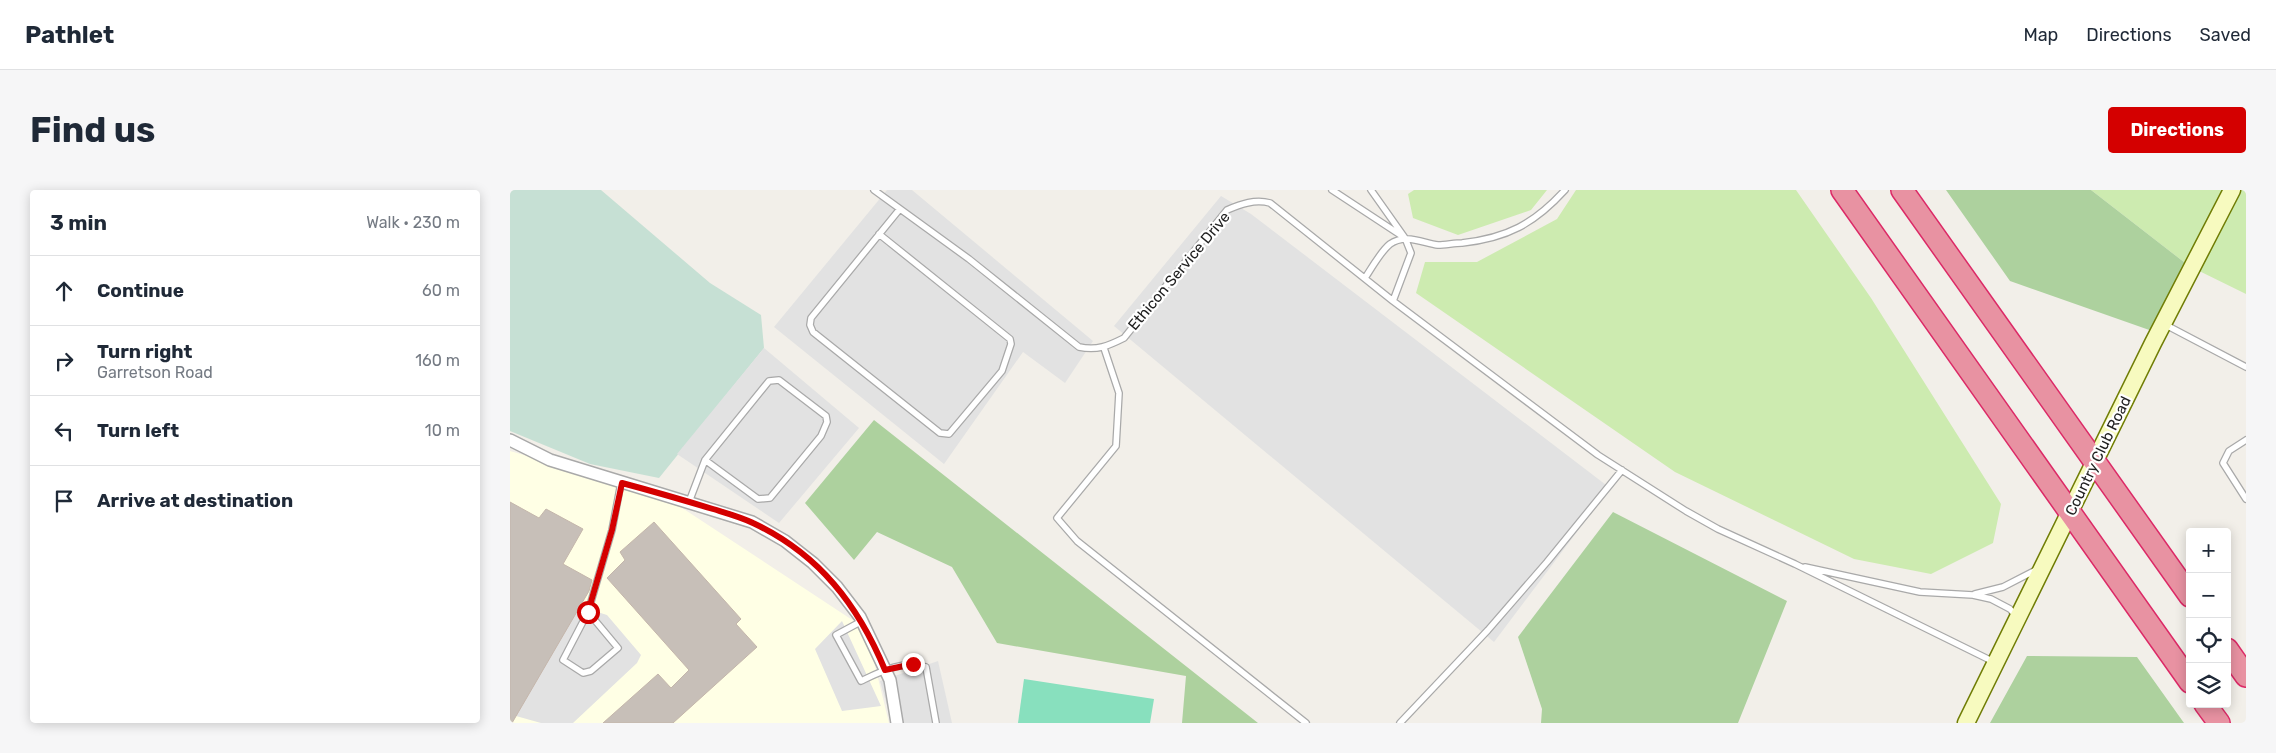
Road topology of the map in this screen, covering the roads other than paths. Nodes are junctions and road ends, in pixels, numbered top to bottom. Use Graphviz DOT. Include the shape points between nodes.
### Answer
graph roads {
  1 [pos="874,190"];
  2 [pos="1332,190"];
  3 [pos="1371,190"];
  4 [pos="1565,190"];
  5 [pos="1842,190"];
  6 [pos="1902,190"];
  7 [pos="2232,190"];
  8 [pos="899,210"];
  9 [pos="879,234"];
  10 [pos="1405,238"];
  11 [pos="1365,278"];
  12 [pos="1393,301"];
  13 [pos="2163,324"];
  14 [pos="1104,348"];
  15 [pos="2246,367"];
  16 [pos="510,440"];
  17 [pos="2246,440"];
  18 [pos="705,460"];
  19 [pos="2096,463"];
  20 [pos="1622,470"];
  21 [pos="622,483"];
  22 [pos="2246,499"];
  23 [pos="689,502"];
  24 [pos="2070,512"];
  25 [pos="1795,564"];
  26 [pos="2043,567"];
  27 [pos="2186,590"];
  28 [pos="1973,595"];
  29 [pos="588,612"];
  30 [pos="2018,618"];
  31 [pos="862,621"];
  32 [pos="2231,655"];
  33 [pos="1996,663"];
  34 [pos="885,670"];
  35 [pos="2186,676"];
  36 [pos="2246,676"];
  37 [pos="2208,708"];
  38 [pos="897,723"];
  39 [pos="936,723"];
  40 [pos="1306,723"];
  41 [pos="1400,723"];
  42 [pos="1966,723"];
  43 [pos="2218,723"];
  1 -- 8 [label="lane"];
  2 -- 10 [label="lane"];
  3 -- 10 [label="lane"];
  4 -- 10 [label="lane" via="1522,227 1504,235 1439,245"];
  5 -- 24 [label="highway"];
  6 -- 19 [label="highway"];
  7 -- 13 [label="street, Country Club Road"];
  8 -- 9 [label="lane"];
  8 -- 14 [label="lane" via="964,254 1079,347 1090,350"];
  9 -- 9 [label="lane" via="811,318 810,328 940,433 949,434 1002,370 1010,339"];
  10 -- 11 [label="lane" via="1390,244"];
  10 -- 12 [label="lane" via="1411,253"];
  11 -- 12 [label="lane, Ethicon Service Drive"];
  11 -- 14 [label="lane, Ethicon Service Drive" via="1270,204 1262,201 1241,204 1227,210 1124,338"];
  12 -- 20 [label="lane, Ethicon Service Drive"];
  13 -- 15 [label="lane"];
  13 -- 19 [label="street, Country Club Road"];
  14 -- 40 [label="lane" via="1119,393 1116,446 1057,518 1077,541"];
  16 -- 21 [label="street" via="550,460"];
  17 -- 22 [label="lane" via="2229,451 2223,462"];
  18 -- 18 [label="lane" via="769,381 779,380 826,416 821,436 770,498 758,499"];
  18 -- 23 [label="lane"];
  19 -- 24 [label="street, Country Club Road"];
  19 -- 27 [label="highway"];
  20 -- 25 [label="lane, Ethicon Service Drive" via="1718,529"];
  20 -- 41 [label="lane" via="1501,615"];
  21 -- 23 [label="street"];
  21 -- 29 [label="lane"];
  23 -- 31 [label="street" via="752,522 785,541 837,587"];
  24 -- 26 [label="street, Country Club Road"];
  24 -- 35 [label="highway"];
  25 -- 28 [label="lane" via="1920,592"];
  25 -- 33 [label="lane"];
  26 -- 28 [label="lane" via="2003,587"];
  26 -- 30 [label="street, Country Club Road"];
  28 -- 30 [label="lane" via="2010,609"];
  29 -- 29 [label="lane" via="618,648 591,671 583,673 562,660"];
  30 -- 33 [label="street, Country Club Road"];
  31 -- 34 [label="street"];
  31 -- 34 [label="lane" via="836,634 862,681"];
  32 -- 36 [label="highway"];
  33 -- 42 [label="street, Country Club Road"];
  34 -- 38 [label="street" via="890,680"];
  34 -- 39 [label="lane" via="913,664 926,668"];
  37 -- 43 [label="highway"];
}
